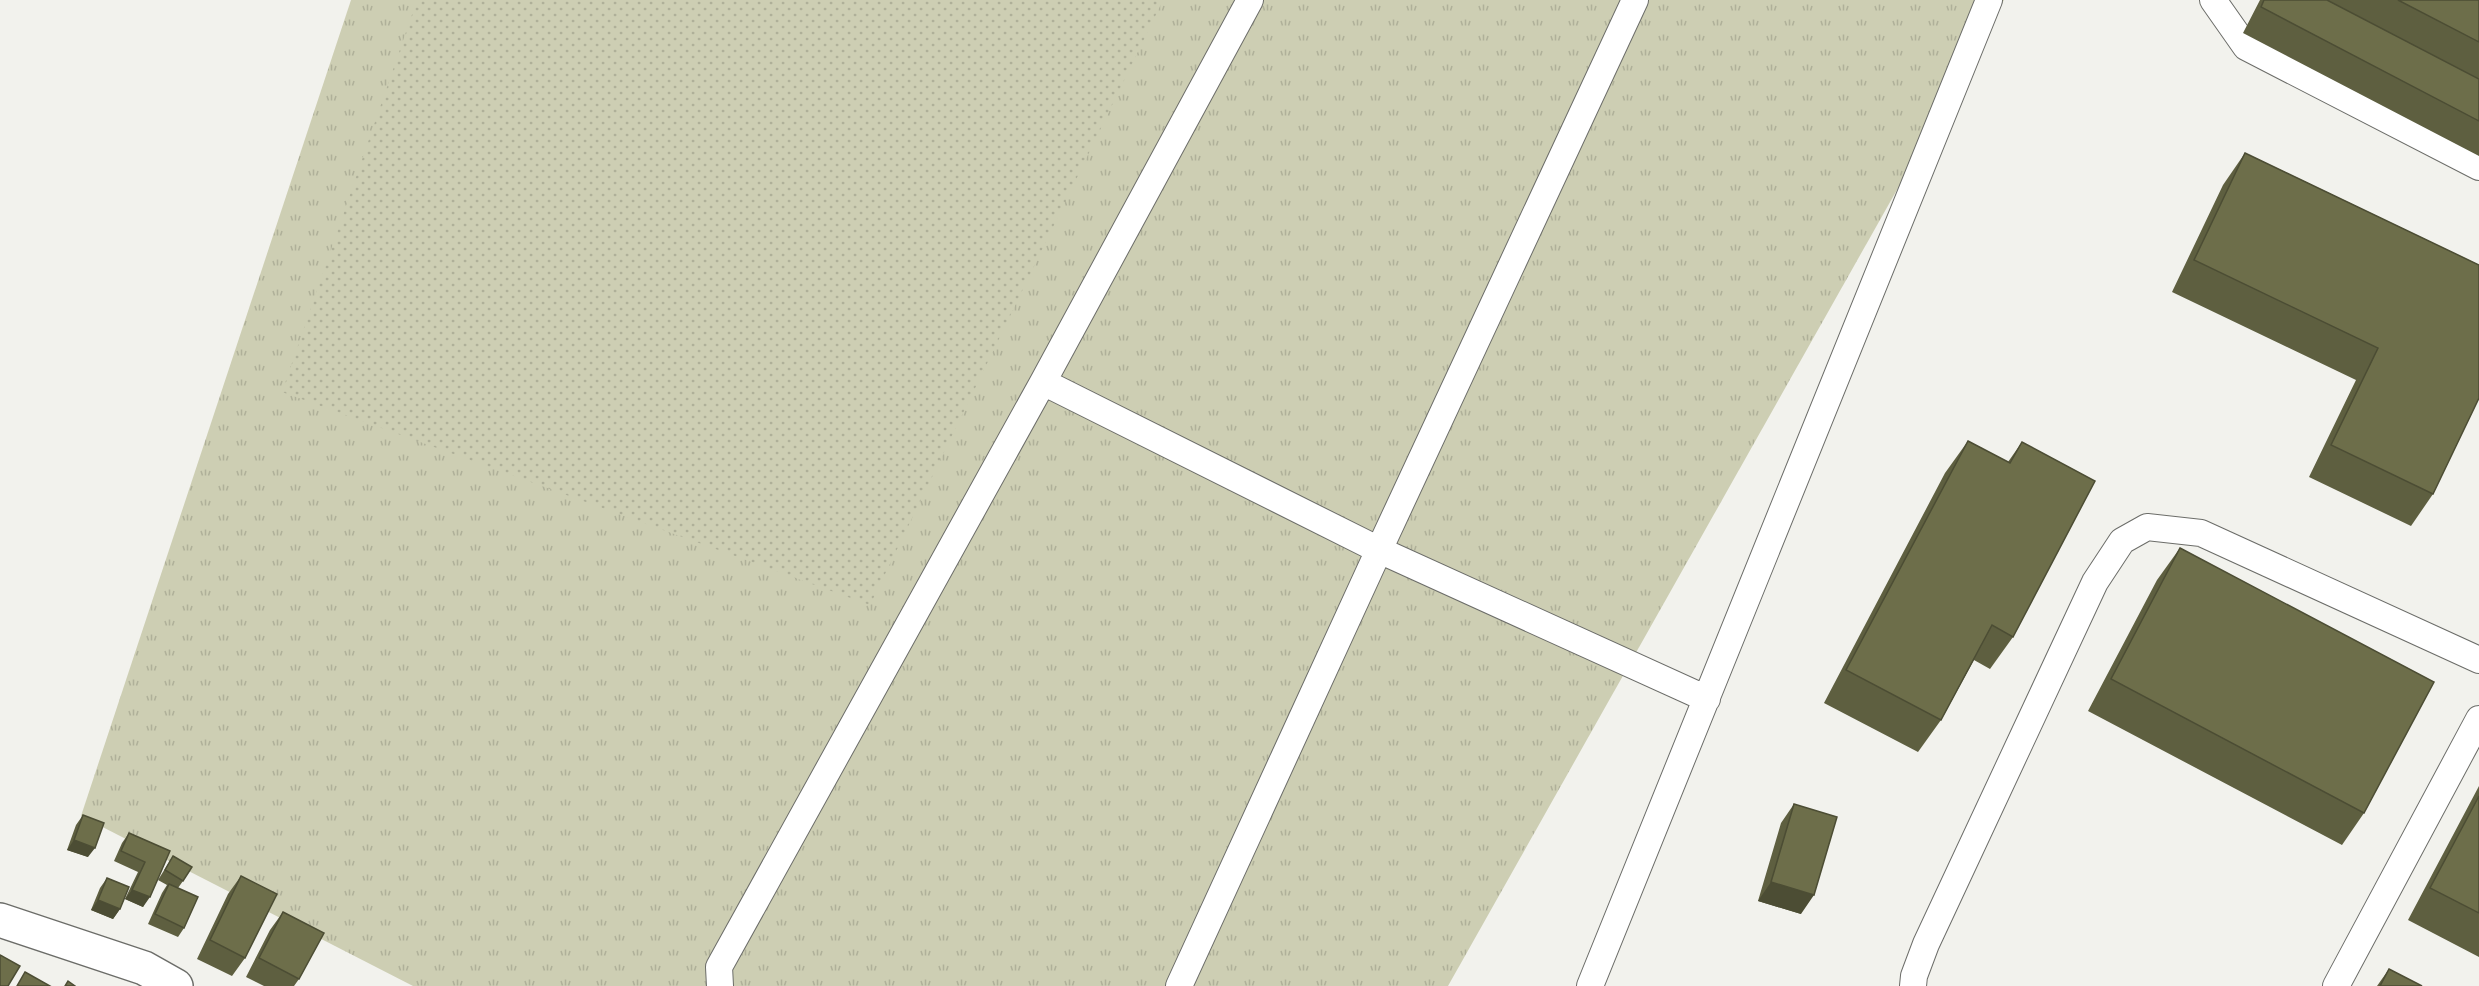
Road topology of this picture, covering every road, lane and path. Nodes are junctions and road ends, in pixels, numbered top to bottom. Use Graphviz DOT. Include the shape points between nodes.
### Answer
graph roads {
  1 [pos="1250,0"];
  2 [pos="1635,0"];
  3 [pos="1989,0"];
  4 [pos="2213,0"];
  5 [pos="2479,167"];
  6 [pos="1043,382"];
  7 [pos="1379,550"];
  8 [pos="2479,660"];
  9 [pos="1707,699"];
  10 [pos="2479,719"];
  11 [pos="0,920"];
  12 [pos="177,986"];
  13 [pos="720,986"];
  14 [pos="1179,986"];
  15 [pos="1590,986"];
  16 [pos="1913,986"];
  17 [pos="2336,986"];
  1 -- 6 [label="lane"];
  2 -- 7 [label="lane"];
  3 -- 9 [label="lane"];
  4 -- 5 [label="lane" via="2246,47"];
  6 -- 7 [label="lane"];
  6 -- 13 [label="lane" via="719,967"];
  7 -- 9 [label="lane"];
  7 -- 14 [label="lane"];
  8 -- 16 [label="lane" via="2201,533 2147,527 2122,541 2094,582 1926,944"];
  9 -- 15 [label="lane"];
  10 -- 17 [label="lane"];
  11 -- 12 [label="street" via="144,968"];
}
